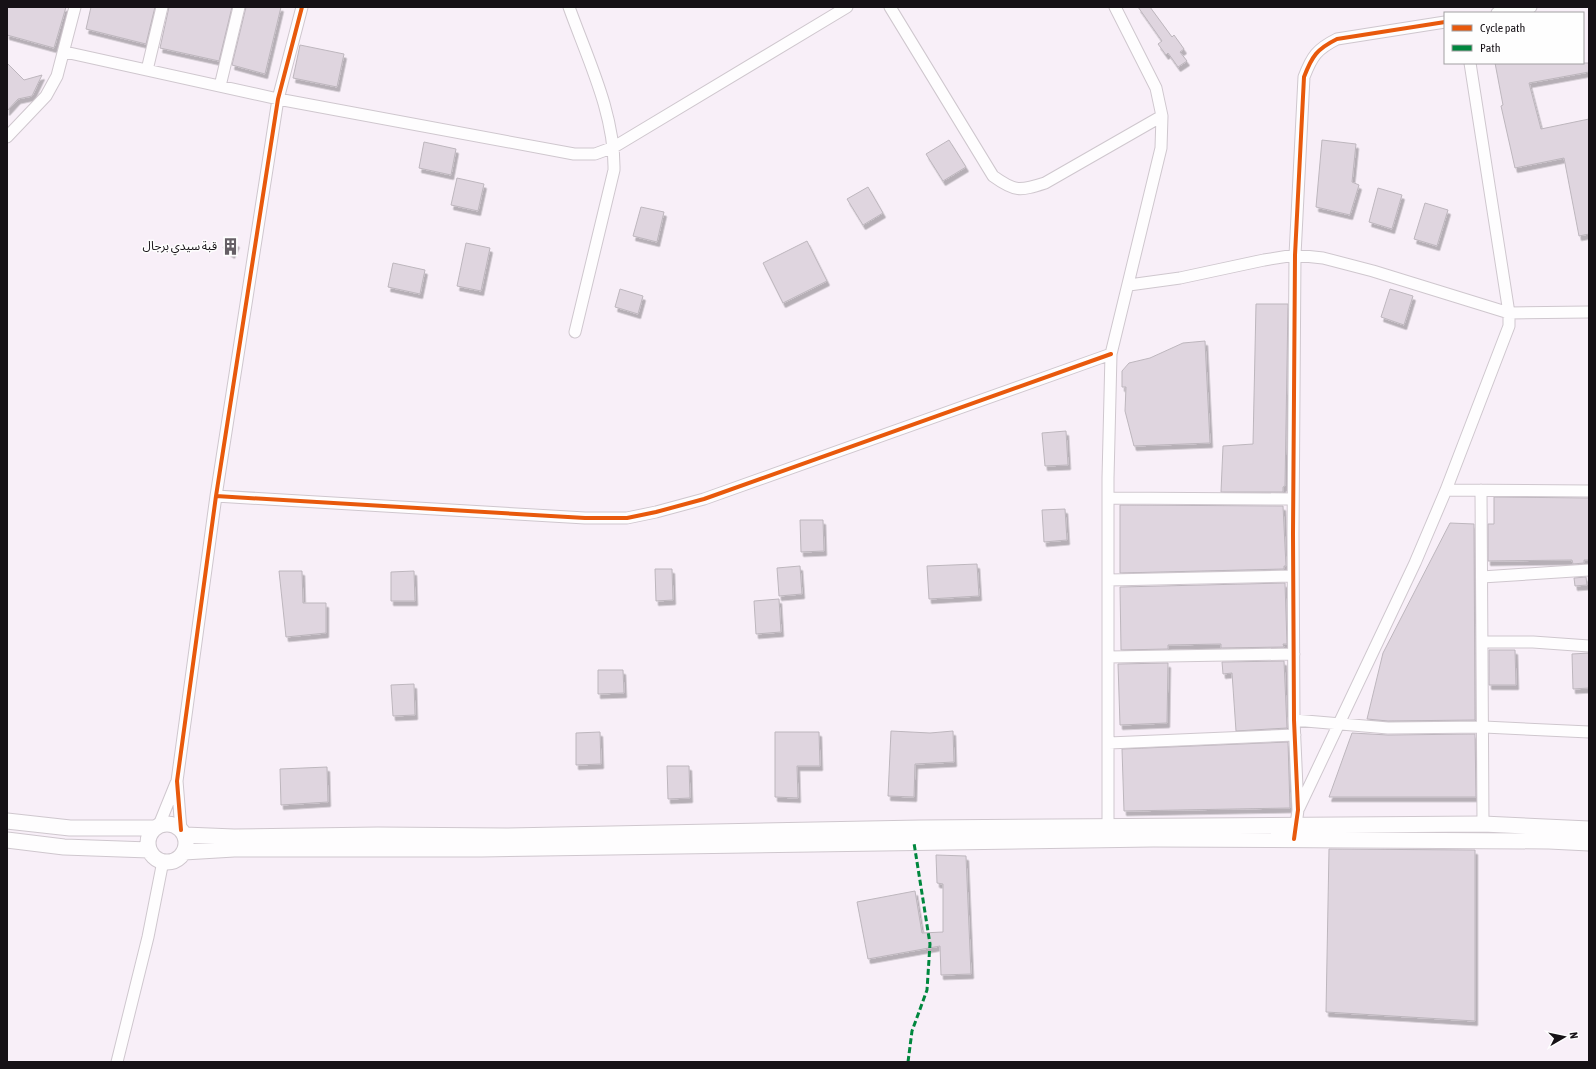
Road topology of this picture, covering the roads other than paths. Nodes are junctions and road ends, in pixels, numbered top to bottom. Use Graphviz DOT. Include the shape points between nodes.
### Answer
graph roads {
  1 [pos="75,7"];
  2 [pos="162,7"];
  3 [pos="239,7"];
  4 [pos="302,7"];
  5 [pos="569,7"];
  6 [pos="847,7"];
  7 [pos="890,7"];
  8 [pos="1115,7"];
  9 [pos="1531,7"];
  10 [pos="1503,12"];
  11 [pos="1444,22"];
  12 [pos="65,52"];
  13 [pos="1470,64"];
  14 [pos="147,70"];
  15 [pos="220,86"];
  16 [pos="278,99"];
  17 [pos="1162,116"];
  18 [pos="7,137"];
  19 [pos="614,147"];
  20 [pos="1295,255"];
  21 [pos="1129,285"];
  22 [pos="1589,312"];
  23 [pos="1509,313"];
  24 [pos="575,332"];
  25 [pos="1111,354"];
  26 [pos="1446,490"];
  27 [pos="1481,490"];
  28 [pos="1589,491"];
  29 [pos="216,496"];
  30 [pos="1108,498"];
  31 [pos="1293,499"];
  32 [pos="1589,570"];
  33 [pos="1293,576"];
  34 [pos="1482,577"];
  35 [pos="1109,580"];
  36 [pos="1483,642"];
  37 [pos="1589,646"];
  38 [pos="1294,654"];
  39 [pos="1109,657"];
  40 [pos="1294,720"];
  41 [pos="1339,725"];
  42 [pos="1484,727"];
  43 [pos="1589,732"];
  44 [pos="1295,735"];
  45 [pos="1109,743"];
  46 [pos="177,781"];
  47 [pos="1298,810"];
  48 [pos="7,821"];
  49 [pos="1483,824"];
  50 [pos="157,827"];
  51 [pos="1589,829"];
  52 [pos="183,832"];
  53 [pos="1295,832"];
  54 [pos="1108,833"];
  55 [pos="7,840"];
  56 [pos="1589,843"];
  57 [pos="149,850"];
  58 [pos="184,852"];
  59 [pos="163,861"];
  60 [pos="118,1062"];
  1 -- 12 [label="street"];
  2 -- 14 [label="street"];
  3 -- 15 [label="street"];
  4 -- 16 [label="street"];
  5 -- 19 [label="street" via="609,119"];
  6 -- 19 [label="street"];
  7 -- 17 [label="street" via="993,176 1008,188 1026,189 1045,183"];
  8 -- 17 [label="street" via="1156,88"];
  9 -- 10 [label="street"];
  11 -- 20 [label="street" via="1337,39 1321,46 1310,61 1304,77"];
  12 -- 14 [label="street"];
  12 -- 18 [label="street" via="57,76 46,96"];
  13 -- 23 [label="street"];
  14 -- 15 [label="street"];
  15 -- 16 [label="street"];
  16 -- 19 [label="street" via="574,154 595,154"];
  16 -- 29 [label="street"];
  17 -- 21 [label="street" via="1161,148"];
  19 -- 24 [label="street" via="614,170"];
  20 -- 21 [label="street" via="1180,278"];
  20 -- 23 [label="street" via="1323,258 1373,271"];
  20 -- 31 [label="street"];
  21 -- 25 [label="street"];
  22 -- 23 [label="street"];
  23 -- 26 [label="street" via="1505,340"];
  25 -- 29 [label="street" via="704,499 627,518 585,518"];
  25 -- 30 [label="street"];
  26 -- 27 [label="street"];
  26 -- 41 [label="street" via="1415,563"];
  27 -- 28 [label="street"];
  27 -- 34 [label="street"];
  29 -- 46 [label="street"];
  30 -- 31 [label="street"];
  30 -- 35 [label="street"];
  31 -- 33 [label="street"];
  32 -- 34 [label="street"];
  33 -- 35 [label="street"];
  33 -- 38 [label="street"];
  34 -- 36 [label="street"];
  35 -- 39 [label="street"];
  36 -- 37 [label="street"];
  36 -- 42 [label="street"];
  38 -- 39 [label="street"];
  38 -- 40 [label="street"];
  39 -- 45 [label="street"];
  40 -- 41 [label="street"];
  40 -- 44 [label="street"];
  41 -- 42 [label="street" via="1388,728"];
  41 -- 47 [label="street"];
  42 -- 43 [label="street"];
  42 -- 49 [label="street"];
  44 -- 45 [label="street"];
  44 -- 47 [label="street"];
  45 -- 54 [label="street"];
  46 -- 50 [label="street"];
  46 -- 52 [label="street"];
  47 -- 53 [label="street"];
  48 -- 50 [label="main road" via="70,828"];
  49 -- 51 [label="main road"];
  49 -- 53 [label="main road"];
  50 -- 52 [label="main road" via="173,824"];
  50 -- 57 [label="main road" via="148,838"];
  52 -- 54 [label="main road" via="234,837"];
  52 -- 58 [label="main road" via="186,841"];
  53 -- 54 [label="main road"];
  53 -- 56 [label="main road"];
  54 -- 58 [label="main road" via="481,849 234,849"];
  55 -- 57 [label="main road" via="64,847"];
  57 -- 59 [label="main road" via="157,859"];
  58 -- 59 [label="main road" via="175,860"];
  59 -- 60 [label="street"];
}
